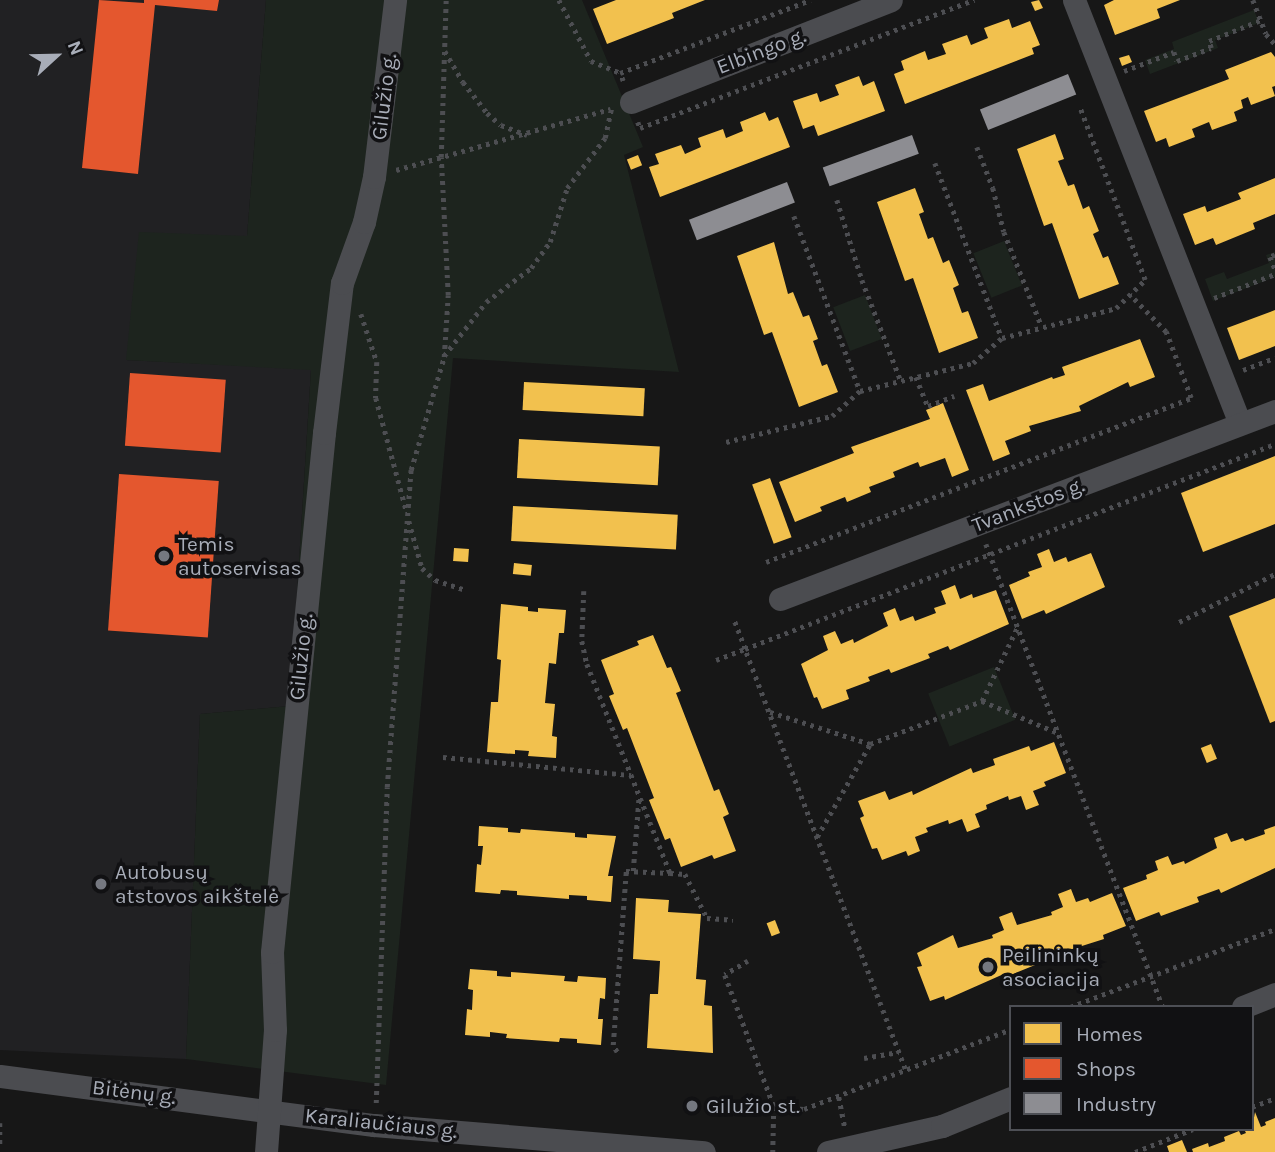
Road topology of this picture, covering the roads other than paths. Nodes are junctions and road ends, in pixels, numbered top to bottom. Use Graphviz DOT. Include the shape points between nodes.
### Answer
graph roads {
  1 [pos="395,0"];
  2 [pos="891,0"];
  3 [pos="1074,0"];
  4 [pos="621,106"];
  5 [pos="1275,411"];
  6 [pos="1240,424"];
  7 [pos="780,599"];
  8 [pos="1275,995"];
  9 [pos="1248,1005"];
  10 [pos="0,1076"];
  11 [pos="1009,1099"];
  12 [pos="269,1110"];
  13 [pos="266,1152"];
  14 [pos="704,1152"];
  15 [pos="828,1152"];
  1 -- 12 [label="street, Gilužio g." via="374,177 342,283 320,471 273,939 275,1030"];
  2 -- 4 [label="street, Elbingo g."];
  3 -- 6 [label="street"];
  5 -- 6 [label="street, Tvankstos g."];
  6 -- 7 [label="street, Tvankstos g."];
  8 -- 9 [label="street"];
  10 -- 12 [label="street, Bitėnų g."];
  11 -- 15 [label="street" via="942,1126"];
  12 -- 13 [label="street, Gilužio g."];
  12 -- 14 [label="street, Karaliaučiaus g." via="374,1125"];
}
